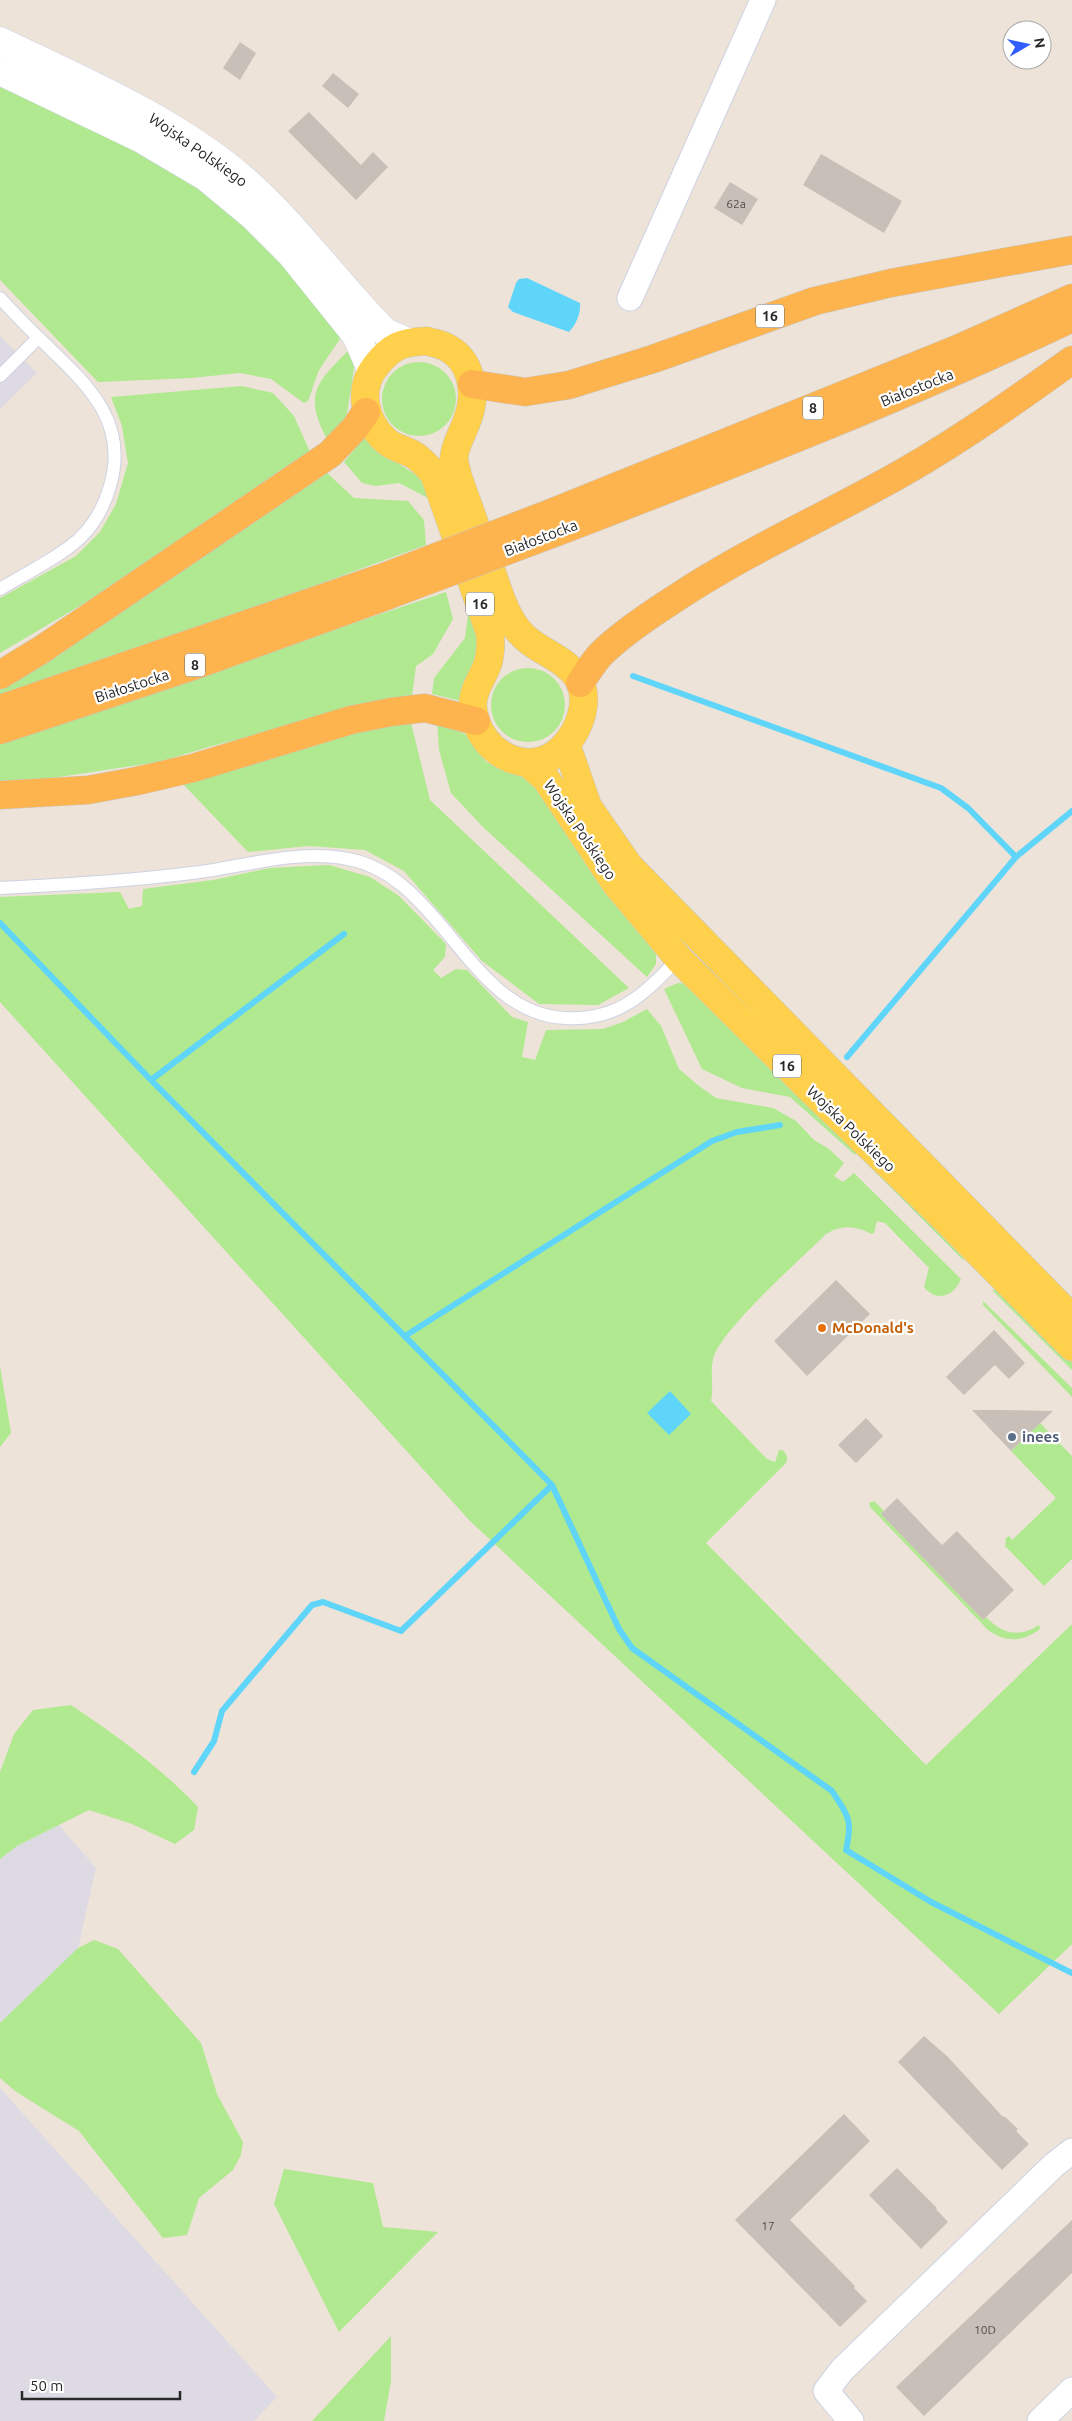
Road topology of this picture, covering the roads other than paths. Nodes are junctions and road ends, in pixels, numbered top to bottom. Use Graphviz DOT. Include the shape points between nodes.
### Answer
graph roads {
  1 [pos="763,0"];
  2 [pos="0,41"];
  3 [pos="0,72"];
  4 [pos="1072,250"];
  5 [pos="0,298"];
  6 [pos="630,298"];
  7 [pos="1072,298"];
  8 [pos="1072,318"];
  9 [pos="38,338"];
  10 [pos="408,342"];
  11 [pos="1072,360"];
  12 [pos="372,371"];
  13 [pos="0,376"];
  14 [pos="472,384"];
  15 [pos="366,412"];
  16 [pos="448,483"];
  17 [pos="554,523"];
  18 [pos="386,586"];
  19 [pos="0,590"];
  20 [pos="0,675"];
  21 [pos="580,683"];
  22 [pos="0,709"];
  23 [pos="476,721"];
  24 [pos="0,730"];
  25 [pos="566,744"];
  26 [pos="528,763"];
  27 [pos="0,795"];
  28 [pos="0,888"];
  29 [pos="700,937"];
  30 [pos="679,959"];
  31 [pos="1001,1261"];
  32 [pos="1072,1318"];
  33 [pos="1072,1347"];
  34 [pos="1072,2151"];
  35 [pos="1072,2390"];
  36 [pos="851,2421"];
  37 [pos="1040,2421"];
  1 -- 6 [label="street"];
  2 -- 10 [label="main road, Wojska Polskiego" via="142,111 222,163 266,200 385,332"];
  3 -- 12 [label="main road, Wojska Polskiego" via="140,138 206,177 253,216 297,260 356,335"];
  4 -- 14 [label="highway, 16" via="891,283 815,301 654,359 569,385 525,392"];
  5 -- 9 [label="lane"];
  7 -- 17 [label="highway, Białostocka / 8"];
  8 -- 17 [label="highway, Białostocka / 8" via="955,372 748,458"];
  9 -- 13 [label="lane"];
  9 -- 19 [label="lane" via="80,377 96,397 110,427 116,454 106,500 95,521 69,547"];
  10 -- 12 [label="main road" via="382,357"];
  10 -- 14 [label="main road, 16" via="427,341 446,347 462,361"];
  11 -- 21 [label="highway" via="981,425 931,456 742,556 651,614 600,656"];
  12 -- 15 [label="main road" via="364,393"];
  14 -- 16 [label="main road, 16" via="473,401"];
  15 -- 16 [label="main road, 16" via="384,440 414,455"];
  15 -- 20 [label="highway" via="330,454"];
  16 -- 21 [label="main road, 16" via="510,620 531,645 561,660"];
  16 -- 23 [label="main road, 16" via="490,633 489,658 475,694 473,708"];
  17 -- 18 [label="highway, Białostocka / 8, bridge"];
  18 -- 22 [label="highway, Białostocka / 8"];
  18 -- 24 [label="highway, Białostocka / 8" via="193,666"];
  21 -- 25 [label="main road" via="582,717"];
  23 -- 26 [label="main road, 16" via="493,749"];
  23 -- 27 [label="highway" via="425,708 391,712 352,720 193,768 137,781 88,790"];
  25 -- 26 [label="main road" via="544,761"];
  25 -- 29 [label="main road, Wojska Polskiego / 16" via="588,807 603,829 629,866"];
  26 -- 30 [label="main road, Wojska Polskiego / 16" via="546,779 616,884"];
  28 -- 30 [label="lane" via="136,880 290,857 348,859 373,867 405,889 436,919 494,987 536,1014 556,1018 580,1019 616,1011 649,989"];
  29 -- 30 [label="lane"];
  29 -- 31 [label="main road, Wojska Polskiego / 16"];
  30 -- 31 [label="main road, Wojska Polskiego / 16" via="944,1218"];
  31 -- 32 [label="main road, Wojska Polskiego / 16"];
  31 -- 33 [label="main road, Wojska Polskiego / 16"];
  34 -- 36 [label="street" via="842,2370 826,2392"];
  35 -- 37 [label="street"];
}
